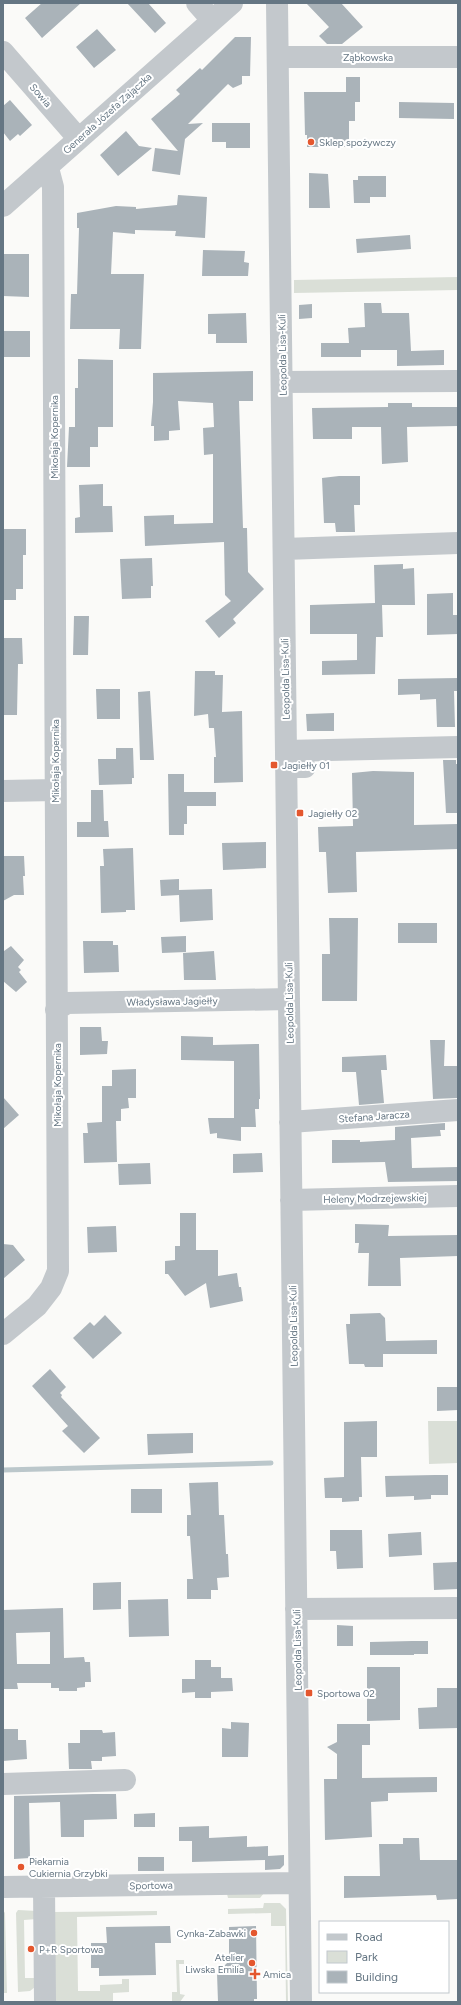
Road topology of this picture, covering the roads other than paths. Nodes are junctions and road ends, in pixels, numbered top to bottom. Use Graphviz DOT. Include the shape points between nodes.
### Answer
graph roads {
  1 [pos="196,3"];
  2 [pos="232,3"];
  3 [pos="277,3"];
  4 [pos="212,20"];
  5 [pos="3,52"];
  6 [pos="278,57"];
  7 [pos="458,57"];
  8 [pos="78,138"];
  9 [pos="48,168"];
  10 [pos="3,206"];
  11 [pos="458,380"];
  12 [pos="282,382"];
  13 [pos="458,543"];
  14 [pos="284,549"];
  15 [pos="458,747"];
  16 [pos="293,762"];
  17 [pos="55,790"];
  18 [pos="3,791"];
  19 [pos="289,999"];
  20 [pos="56,1010"];
  21 [pos="458,1110"];
  22 [pos="290,1122"];
  23 [pos="458,1196"];
  24 [pos="291,1200"];
  25 [pos="3,1334"];
  26 [pos="458,1608"];
  27 [pos="296,1609"];
  28 [pos="124,1780"];
  29 [pos="3,1784"];
  30 [pos="299,1882"];
  31 [pos="3,1887"];
  32 [pos="44,1887"];
  33 [pos="45,2002"];
  34 [pos="301,2002"];
  1 -- 4 [label="street"];
  2 -- 4 [label="street, Generała Józefa Zajączka"];
  3 -- 6 [label="street, Leopolda Lisa-Kuli"];
  4 -- 8 [label="street, Generała Józefa Zajączka"];
  5 -- 8 [label="street, Sowia"];
  6 -- 7 [label="street, Ząbkowska"];
  6 -- 12 [label="street, Leopolda Lisa-Kuli"];
  8 -- 9 [label="street, Generała Józefa Zajączka"];
  9 -- 10 [label="street, Generała Józefa Zajączka"];
  9 -- 17 [label="street, Mikołaja Kopernika" via="53,187"];
  11 -- 12 [label="street"];
  12 -- 14 [label="street, Leopolda Lisa-Kuli"];
  13 -- 14 [label="street"];
  14 -- 16 [label="street, Leopolda Lisa-Kuli"];
  15 -- 16 [label="street"];
  16 -- 19 [label="street, Leopolda Lisa-Kuli"];
  17 -- 18 [label="street"];
  17 -- 20 [label="street, Mikołaja Kopernika"];
  19 -- 20 [label="street, Władysława Jagiełły" via="67,1003"];
  19 -- 22 [label="street, Leopolda Lisa-Kuli"];
  20 -- 25 [label="street, Mikołaja Kopernika" via="58,1271 51,1288 37,1306"];
  21 -- 22 [label="street, Stefana Jaracza"];
  22 -- 24 [label="street, Leopolda Lisa-Kuli"];
  23 -- 24 [label="street, Heleny Modrzejewskiej"];
  24 -- 27 [label="street, Leopolda Lisa-Kuli"];
  26 -- 27 [label="street"];
  27 -- 30 [label="street, Leopolda Lisa-Kuli"];
  28 -- 29 [label="street"];
  30 -- 32 [label="street, Sportowa"];
  30 -- 34 [label="street, Leopolda Lisa-Kuli"];
  31 -- 32 [label="street, Sportowa"];
  32 -- 33 [label="street"];
}
